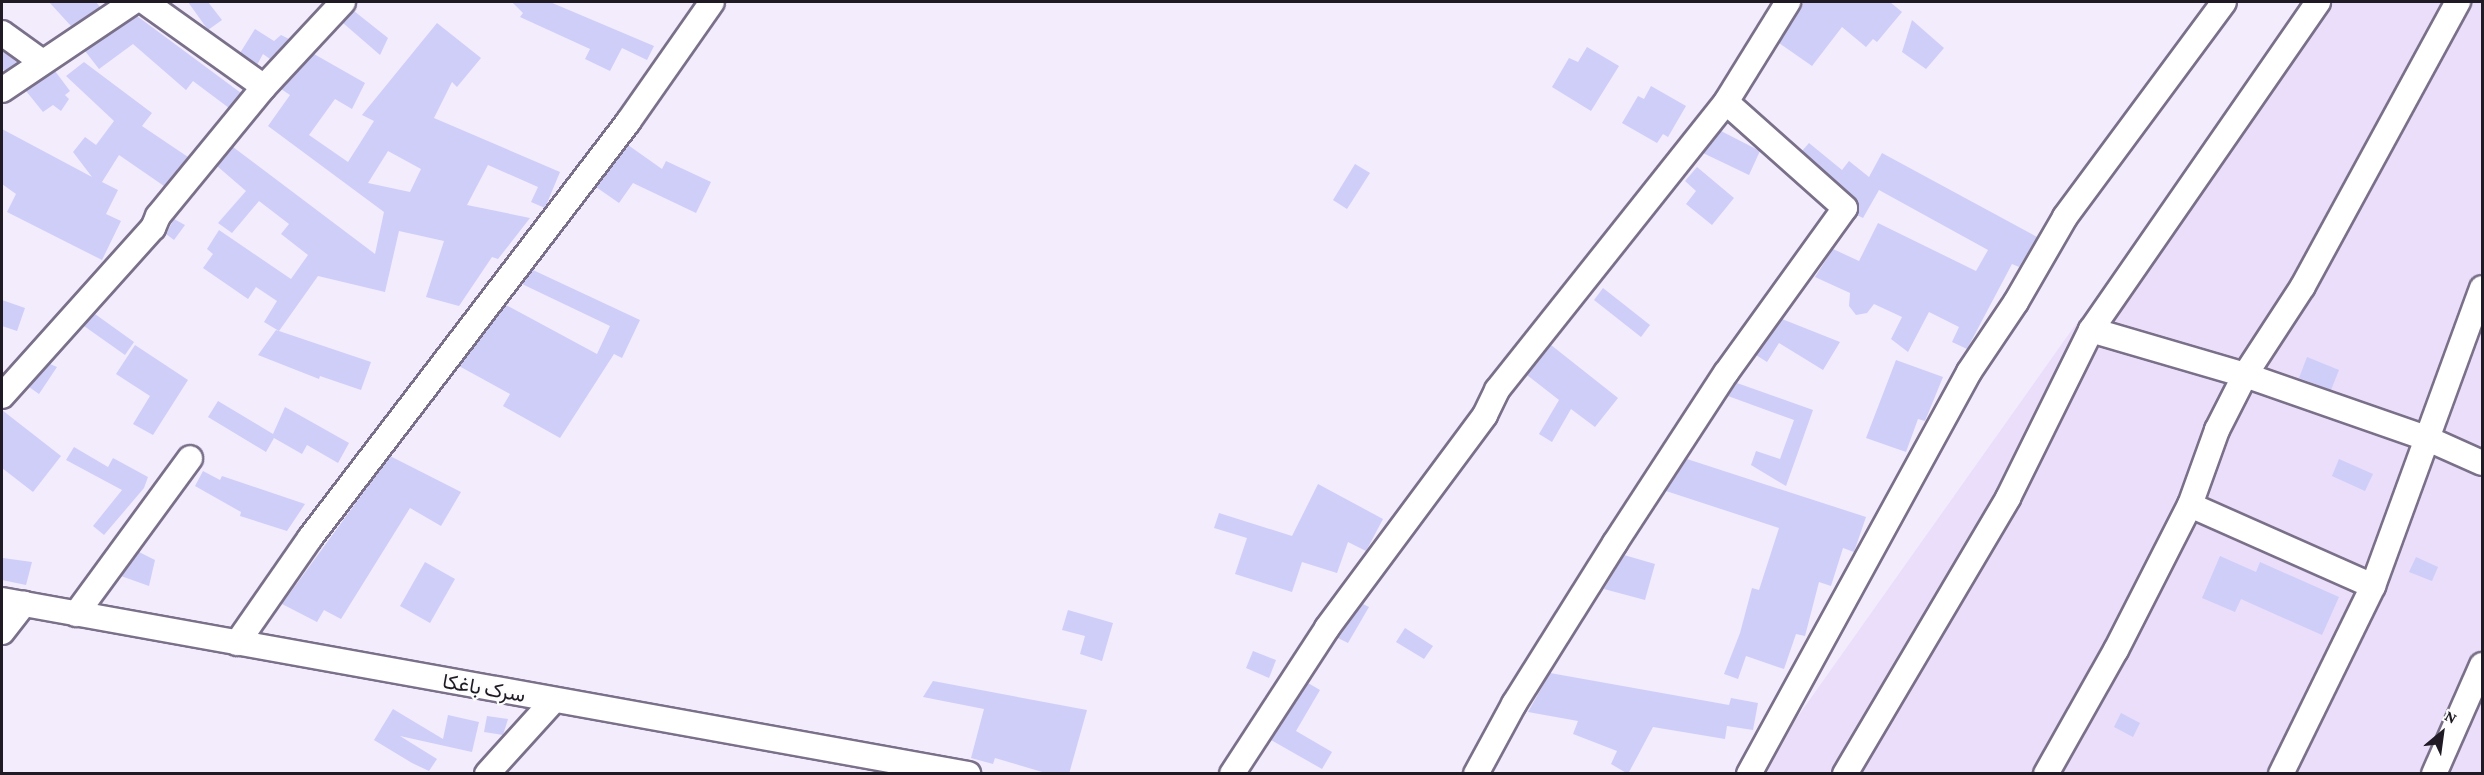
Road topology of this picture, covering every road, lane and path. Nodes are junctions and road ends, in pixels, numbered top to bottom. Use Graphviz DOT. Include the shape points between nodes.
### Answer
graph roads {
  1 [pos="133,2"];
  2 [pos="145,2"];
  3 [pos="343,2"];
  4 [pos="712,2"];
  5 [pos="1788,2"];
  6 [pos="2224,2"];
  7 [pos="2318,2"];
  8 [pos="2458,2"];
  9 [pos="2,33"];
  10 [pos="41,61"];
  11 [pos="264,87"];
  12 [pos="2,90"];
  13 [pos="1726,102"];
  14 [pos="2482,288"];
  15 [pos="2091,330"];
  16 [pos="2245,375"];
  17 [pos="2,396"];
  18 [pos="2426,438"];
  19 [pos="190,458"];
  20 [pos="2482,463"];
  21 [pos="2190,505"];
  22 [pos="2373,586"];
  23 [pos="13,602"];
  24 [pos="76,614"];
  25 [pos="2,632"];
  26 [pos="237,643"];
  27 [pos="2482,665"];
  28 [pos="554,700"];
  29 [pos="865,755"];
  30 [pos="487,774"];
  31 [pos="849,774"];
  32 [pos="968,774"];
  33 [pos="1232,774"];
  34 [pos="1476,774"];
  35 [pos="1749,774"];
  36 [pos="1845,774"];
  37 [pos="2046,774"];
  38 [pos="2281,774"];
  39 [pos="2434,774"];
  1 -- 10 [label="street"];
  2 -- 11 [label="street"];
  3 -- 11 [label="street"];
  4 -- 26 [label="street" via="628,122 310,538"];
  5 -- 13 [label="street"];
  6 -- 35 [label="street" via="2065,217 2016,302 1969,372"];
  7 -- 15 [label="street"];
  8 -- 16 [label="street" via="2303,286"];
  9 -- 10 [label="street"];
  10 -- 12 [label="street"];
  11 -- 17 [label="street" via="158,216 153,228"];
  13 -- 33 [label="street" via="1497,390 1485,415 1327,628"];
  13 -- 34 [label="street" via="1845,208 1726,373 1615,543 1514,704"];
  14 -- 18 [label="street"];
  15 -- 16 [label="street"];
  15 -- 36 [label="street" via="2008,498"];
  16 -- 18 [label="street"];
  16 -- 21 [label="street" via="2217,430"];
  18 -- 20 [label="street"];
  18 -- 22 [label="street"];
  19 -- 24 [label="street"];
  21 -- 22 [label="street"];
  21 -- 37 [label="street" via="2116,650"];
  22 -- 38 [label="street"];
  23 -- 24 [label="street, سرک باغکا"];
  23 -- 25 [label="street"];
  24 -- 26 [label="street, سرک باغکا"];
  26 -- 28 [label="street, سرک باغکا"];
  27 -- 39 [label="street"];
  28 -- 29 [label="street, سرک باغکا"];
  28 -- 30 [label="street"];
  29 -- 31 [label="street"];
  29 -- 32 [label="street, سرک باغکا"];
}
